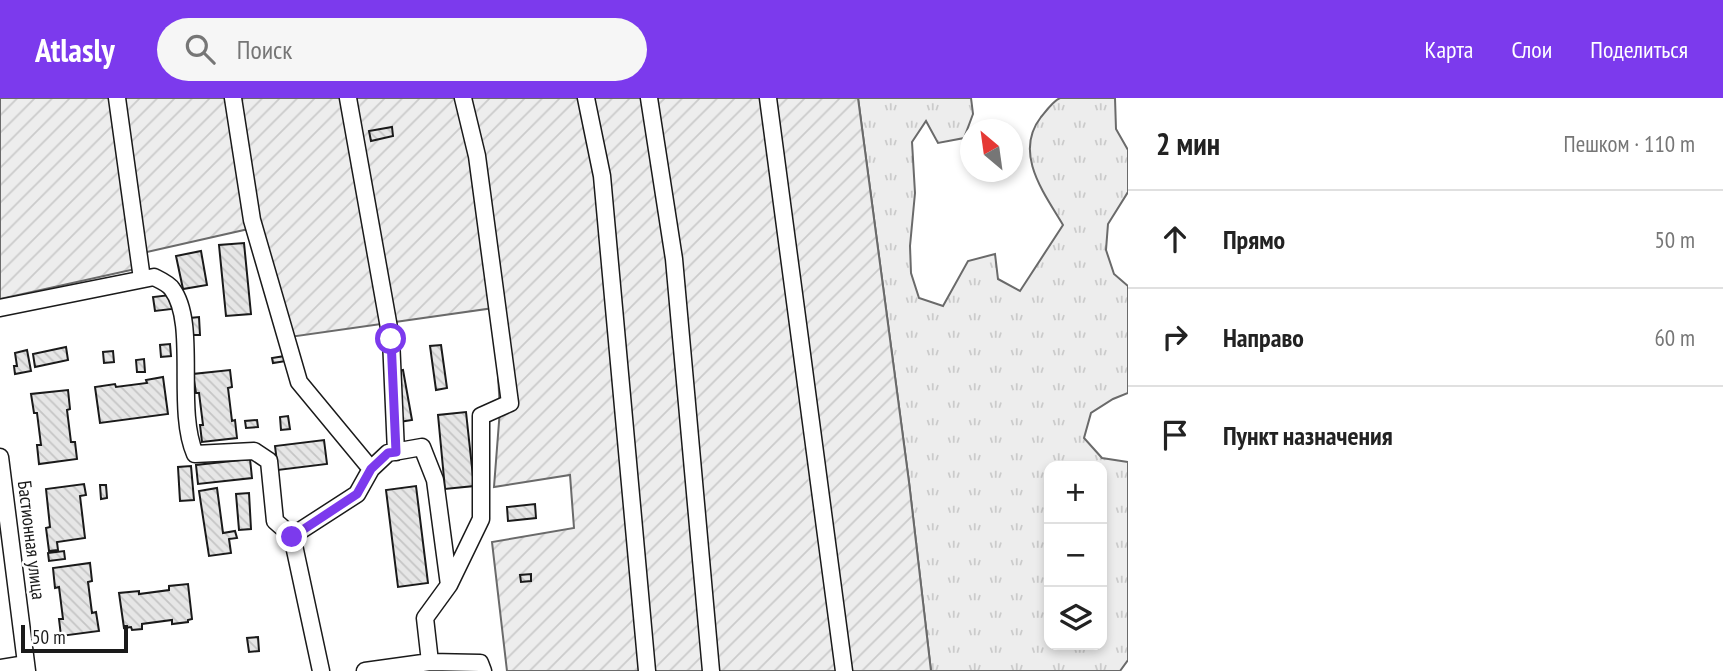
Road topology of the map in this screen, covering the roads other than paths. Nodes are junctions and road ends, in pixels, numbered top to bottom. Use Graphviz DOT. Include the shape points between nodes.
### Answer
graph roads {
  1 [pos="117,98"];
  2 [pos="233,98"];
  3 [pos="348,98"];
  4 [pos="463,98"];
  5 [pos="586,98"];
  6 [pos="649,98"];
  7 [pos="768,98"];
  8 [pos="142,279"];
  9 [pos="0,308"];
  10 [pos="396,452"];
  11 [pos="0,457"];
  12 [pos="371,469"];
  13 [pos="4,518"];
  14 [pos="292,537"];
  15 [pos="449,585"];
  16 [pos="18,600"];
  17 [pos="0,602"];
  18 [pos="430,662"];
  19 [pos="448,667"];
  20 [pos="0,668"];
  21 [pos="27,668"];
  22 [pos="321,671"];
  23 [pos="365,671"];
  24 [pos="482,671"];
  25 [pos="647,671"];
  26 [pos="711,671"];
  27 [pos="844,671"];
  1 -- 8 [label="street"];
  2 -- 12 [label="street" via="253,219 299,382"];
  3 -- 10 [label="street" via="391,339"];
  4 -- 15 [label="street" via="477,156 510,403 481,416 481,519"];
  5 -- 25 [label="street" via="602,176"];
  6 -- 26 [label="street" via="674,259"];
  7 -- 27 [label="street"];
  8 -- 9 [label="street"];
  8 -- 14 [label="street" via="154,277 172,288 184,314 186,417 195,454 254,451 269,461 275,521"];
  10 -- 12 [label="street" via="388,453"];
  10 -- 15 [label="street" via="422,447 435,480"];
  11 -- 13 [label="street, Бастионная улица"];
  12 -- 14 [label="street" via="357,494"];
  13 -- 16 [label="street, Бастионная улица"];
  14 -- 22 [label="street"];
  15 -- 18 [label="street" via="425,618"];
  16 -- 17 [label="street"];
  16 -- 21 [label="street, Бастионная улица"];
  18 -- 19 [label="street"];
  18 -- 23 [label="street"];
  19 -- 24 [label="street" via="480,663"];
  20 -- 21 [label="street"];
}
